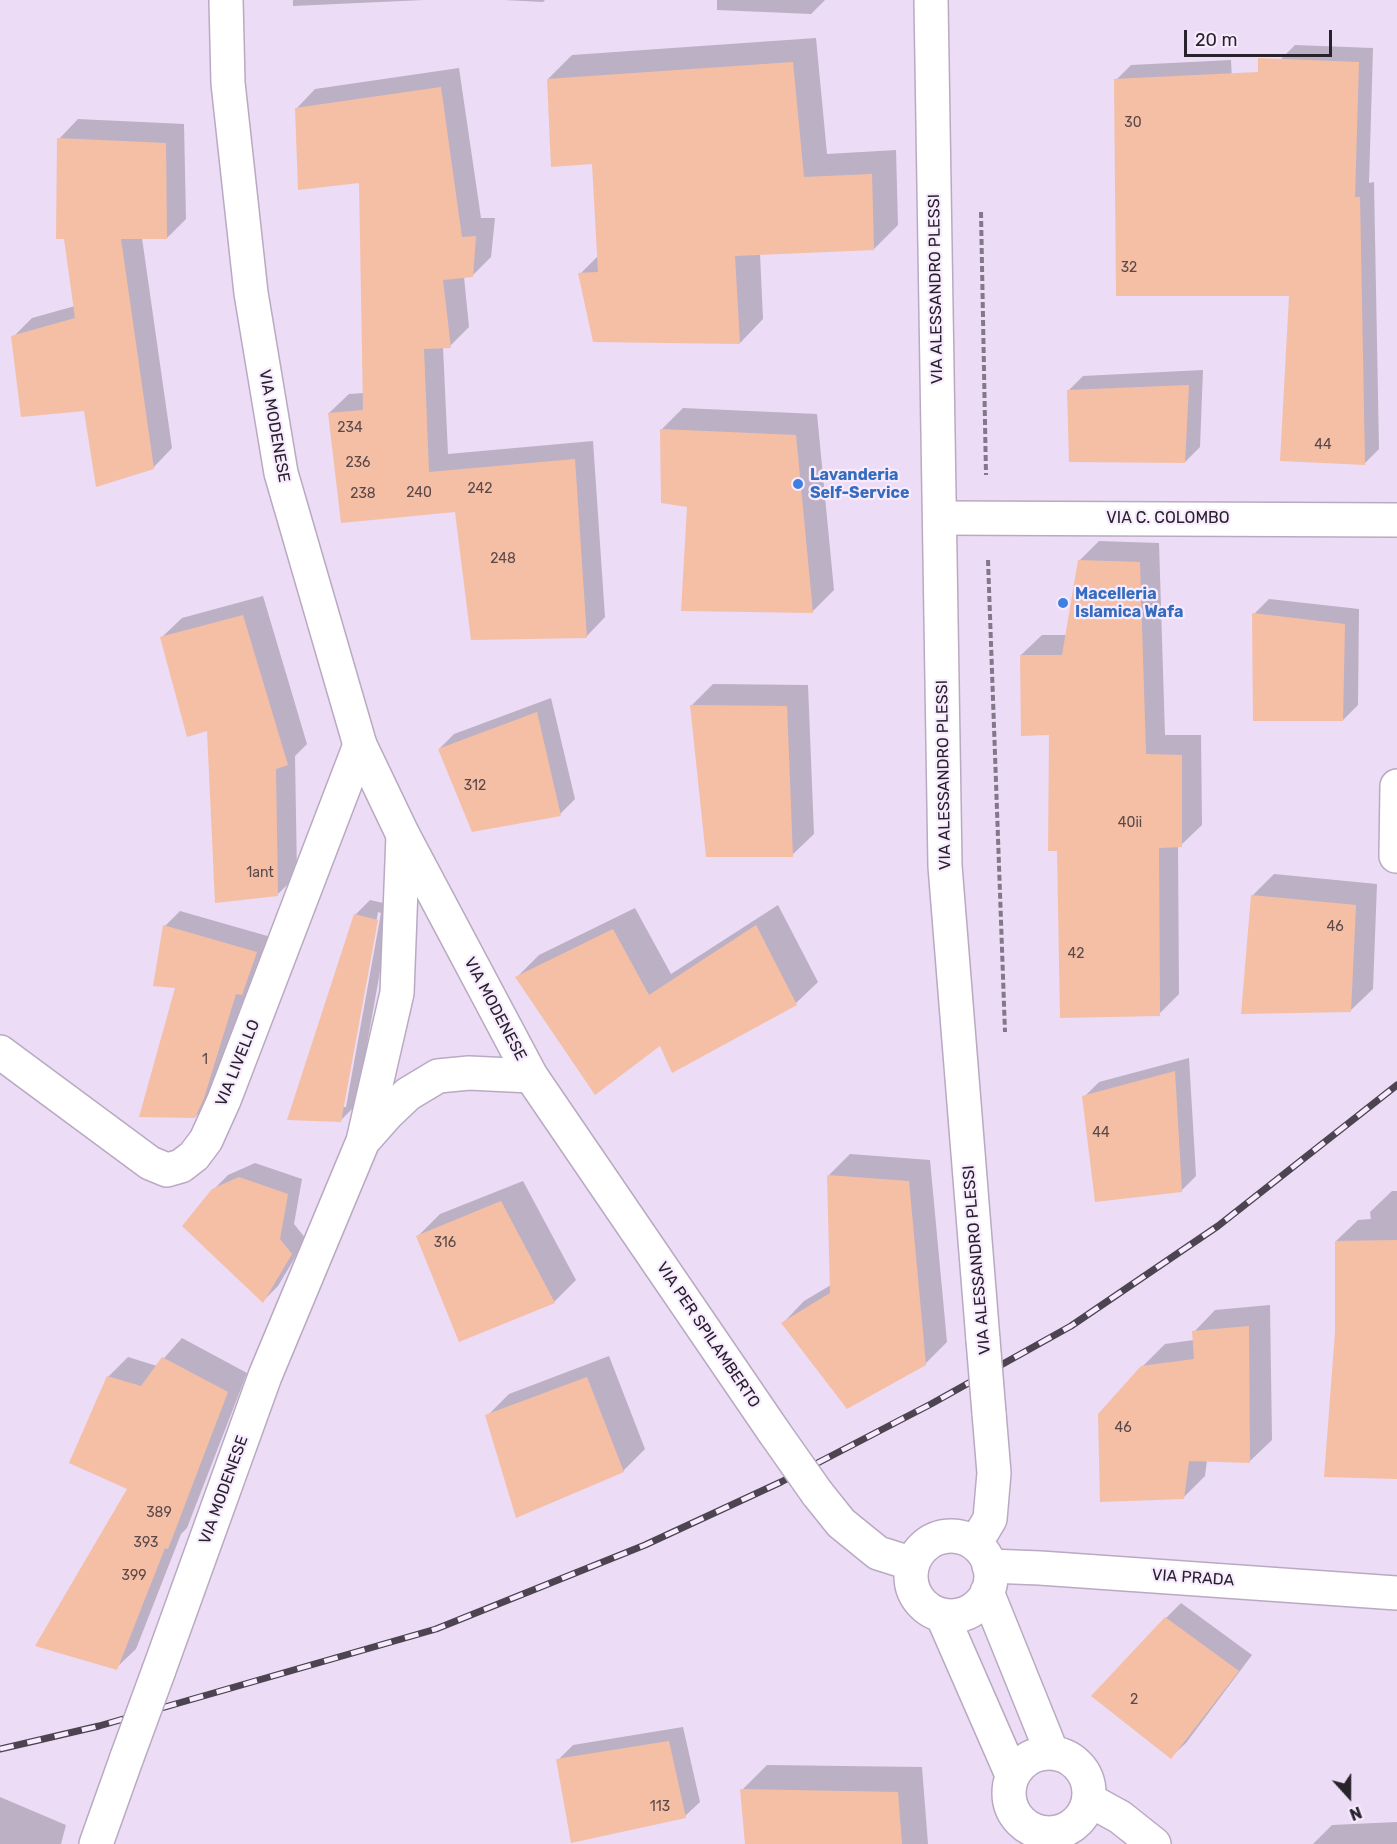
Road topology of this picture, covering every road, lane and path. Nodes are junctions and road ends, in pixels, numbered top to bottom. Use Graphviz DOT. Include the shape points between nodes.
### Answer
graph roads {
  1 [pos="226,0"];
  2 [pos="931,0"];
  3 [pos="981,212"];
  4 [pos="940,518"];
  5 [pos="986,518"];
  6 [pos="1397,520"];
  7 [pos="360,746"];
  8 [pos="1397,786"];
  9 [pos="403,835"];
  10 [pos="1396,856"];
  11 [pos="1005,1033"];
  12 [pos="0,1052"];
  13 [pos="531,1076"];
  14 [pos="363,1141"];
  15 [pos="913,1564"];
  16 [pos="984,1567"];
  17 [pos="1397,1593"];
  18 [pos="942,1615"];
  19 [pos="1052,1753"];
  20 [pos="1012,1775"];
  21 [pos="1089,1800"];
  22 [pos="1027,1836"];
  23 [pos="96,1844"];
  24 [pos="1154,1844"];
  1 -- 7 [label="main road, VIA MODENESE" via="228,83 251,293 281,472"];
  2 -- 4 [label="main road, VIA ALESSANDRO PLESSI"];
  3 -- 5 [label="path"];
  4 -- 5 [label="main road, VIA C. COLOMBO"];
  4 -- 16 [label="main road, VIA ALESSANDRO PLESSI, bridge" via="945,866 994,1473"];
  5 -- 6 [label="main road, VIA C. COLOMBO"];
  5 -- 11 [label="path"];
  7 -- 9 [label="main road, VIA MODENESE"];
  7 -- 12 [label="main road, VIA LIVELLO" via="225,1100 194,1156 167,1170 150,1163"];
  8 -- 10 [label="main road"];
  9 -- 13 [label="main road, VIA MODENESE"];
  9 -- 14 [label="main road, VIA MODENESE" via="397,993"];
  13 -- 14 [label="main road, VIA MODENESE" via="469,1073 438,1077 408,1094"];
  13 -- 15 [label="main road, VIA PER SPILAMBERTO, bridge" via="817,1493 841,1523 878,1552"];
  14 -- 23 [label="main road, VIA MODENESE, bridge" via="265,1376"];
  15 -- 16 [label="main road" via="927,1544 951,1536 964,1538"];
  15 -- 18 [label="main road" via="913,1591 930,1611"];
  16 -- 17 [label="main road, VIA PRADA"];
  16 -- 18 [label="main road" via="979,1603 969,1612"];
  16 -- 19 [label="main road"];
  18 -- 20 [label="main road"];
  19 -- 20 [label="main road" via="1026,1759"];
  19 -- 21 [label="main road" via="1077,1763 1085,1774"];
  20 -- 22 [label="main road" via="1008,1794 1011,1808"];
  21 -- 22 [label="main road" via="1077,1822 1065,1829"];
  21 -- 24 [label="main road" via="1120,1817"];
}
